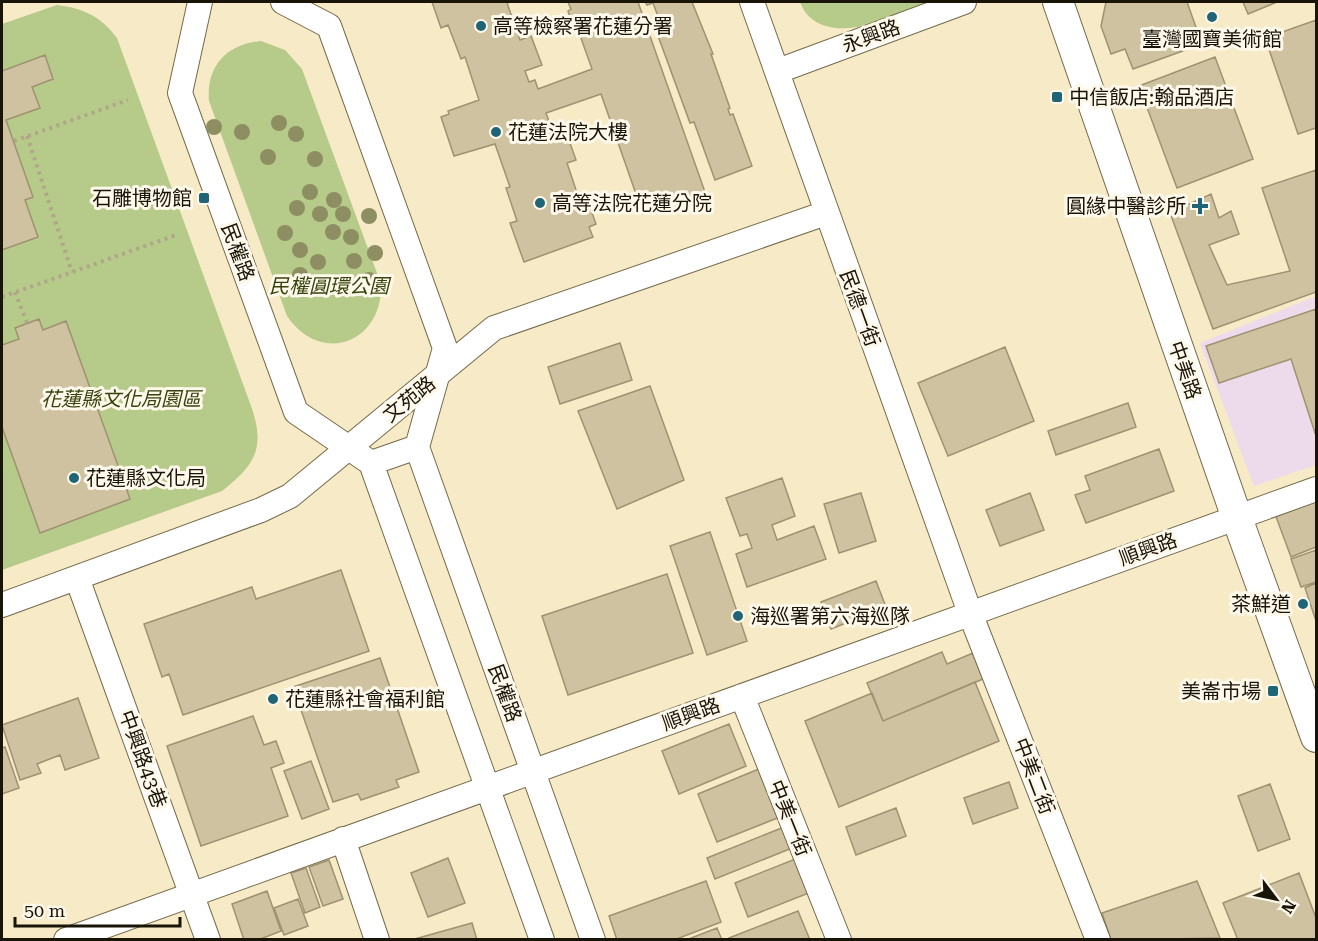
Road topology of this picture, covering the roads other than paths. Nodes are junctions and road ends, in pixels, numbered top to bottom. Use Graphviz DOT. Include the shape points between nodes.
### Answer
graph roads {
  1 [pos="202,2"];
  2 [pos="283,2"];
  3 [pos="752,2"];
  4 [pos="964,2"];
  5 [pos="1058,2"];
  6 [pos="778,70"];
  7 [pos="826,213"];
  8 [pos="437,376"];
  9 [pos="417,447"];
  10 [pos="349,448"];
  11 [pos="371,463"];
  12 [pos="1317,489"];
  13 [pos="1236,518"];
  14 [pos="77,578"];
  15 [pos="2,605"];
  16 [pos="970,613"];
  17 [pos="742,696"];
  18 [pos="1317,737"];
  19 [pos="533,770"];
  20 [pos="486,786"];
  21 [pos="343,839"];
  22 [pos="192,894"];
  23 [pos="66,939"];
  24 [pos="208,939"];
  25 [pos="377,939"];
  26 [pos="542,939"];
  27 [pos="593,939"];
  28 [pos="839,939"];
  29 [pos="1098,939"];
  1 -- 10 [label="street, 民權路" via="180,93 296,412"];
  2 -- 8 [label="street" via="329,26 445,348"];
  3 -- 6 [label="street, 民德一街"];
  4 -- 6 [label="street, 永興路"];
  5 -- 13 [label="street, 中美路"];
  6 -- 7 [label="street, 民德一街"];
  7 -- 8 [label="street, 文苑路" via="495,328"];
  7 -- 16 [label="street, 民德一街"];
  8 -- 9 [label="street"];
  8 -- 10 [label="street, 文苑路"];
  9 -- 11 [label="street"];
  9 -- 19 [label="street, 民權路"];
  10 -- 11 [label="street, 民權路"];
  10 -- 14 [label="street, 文苑路" via="290,496 261,510"];
  11 -- 20 [label="street"];
  12 -- 13 [label="street, 順興路"];
  13 -- 16 [label="street, 順興路"];
  13 -- 18 [label="street, 中美路"];
  14 -- 15 [label="street, 文苑路"];
  14 -- 22 [label="street, 中興路43巷"];
  16 -- 17 [label="street, 順興路"];
  16 -- 29 [label="street, 中美二街"];
  17 -- 19 [label="street, 順興路"];
  17 -- 28 [label="street, 中美一街"];
  19 -- 20 [label="street, 順興路"];
  19 -- 27 [label="street, 民權路"];
  20 -- 21 [label="street, 順興路"];
  20 -- 26 [label="street"];
  21 -- 22 [label="street, 順興路"];
  21 -- 25 [label="street"];
  22 -- 23 [label="street, 順興路"];
  22 -- 24 [label="street, 中興路43巷"];
}
